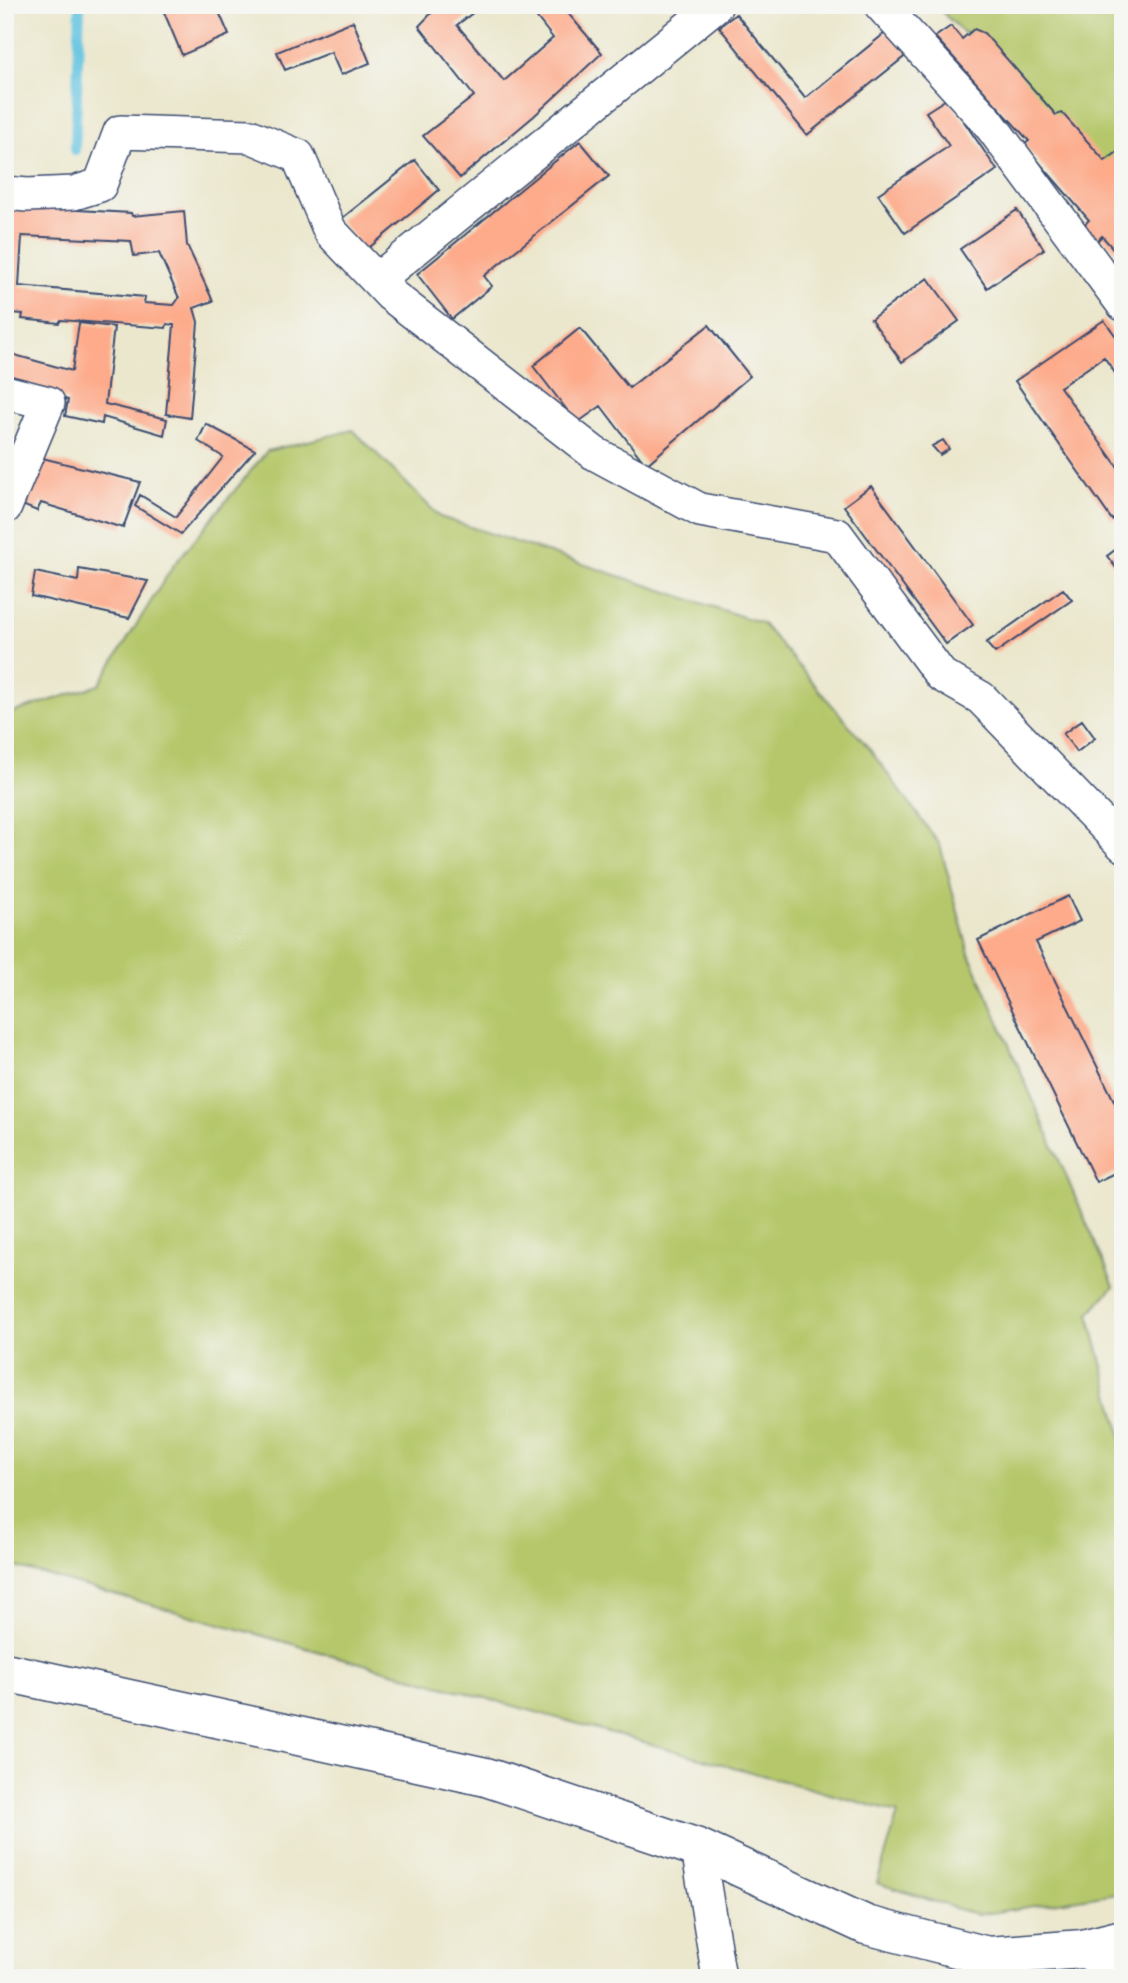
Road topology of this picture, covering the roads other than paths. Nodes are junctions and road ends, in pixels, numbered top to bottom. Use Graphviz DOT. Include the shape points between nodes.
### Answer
graph roads {
  1 [pos="716,5"];
  2 [pos="881,5"];
  3 [pos="5,193"];
  4 [pos="377,280"];
  5 [pos="1123,304"];
  6 [pos="5,392"];
  7 [pos="5,507"];
  8 [pos="1123,845"];
  9 [pos="5,1672"];
  10 [pos="698,1848"];
  11 [pos="1123,1939"];
  12 [pos="1083,1950"];
  13 [pos="1123,1977"];
  14 [pos="719,1978"];
  1 -- 4 [label="street"];
  2 -- 5 [label="street" via="988,122"];
  3 -- 4 [label="street" via="74,192 100,185 120,132 250,136 298,156 330,231"];
  4 -- 8 [label="street" via="594,453 701,510 837,535 941,675 981,698"];
  6 -- 7 [label="street" via="48,403"];
  9 -- 10 [label="main road" via="486,1777"];
  10 -- 12 [label="main road" via="866,1925 988,1956"];
  10 -- 14 [label="street"];
  11 -- 12 [label="main road"];
  12 -- 13 [label="street"];
}
